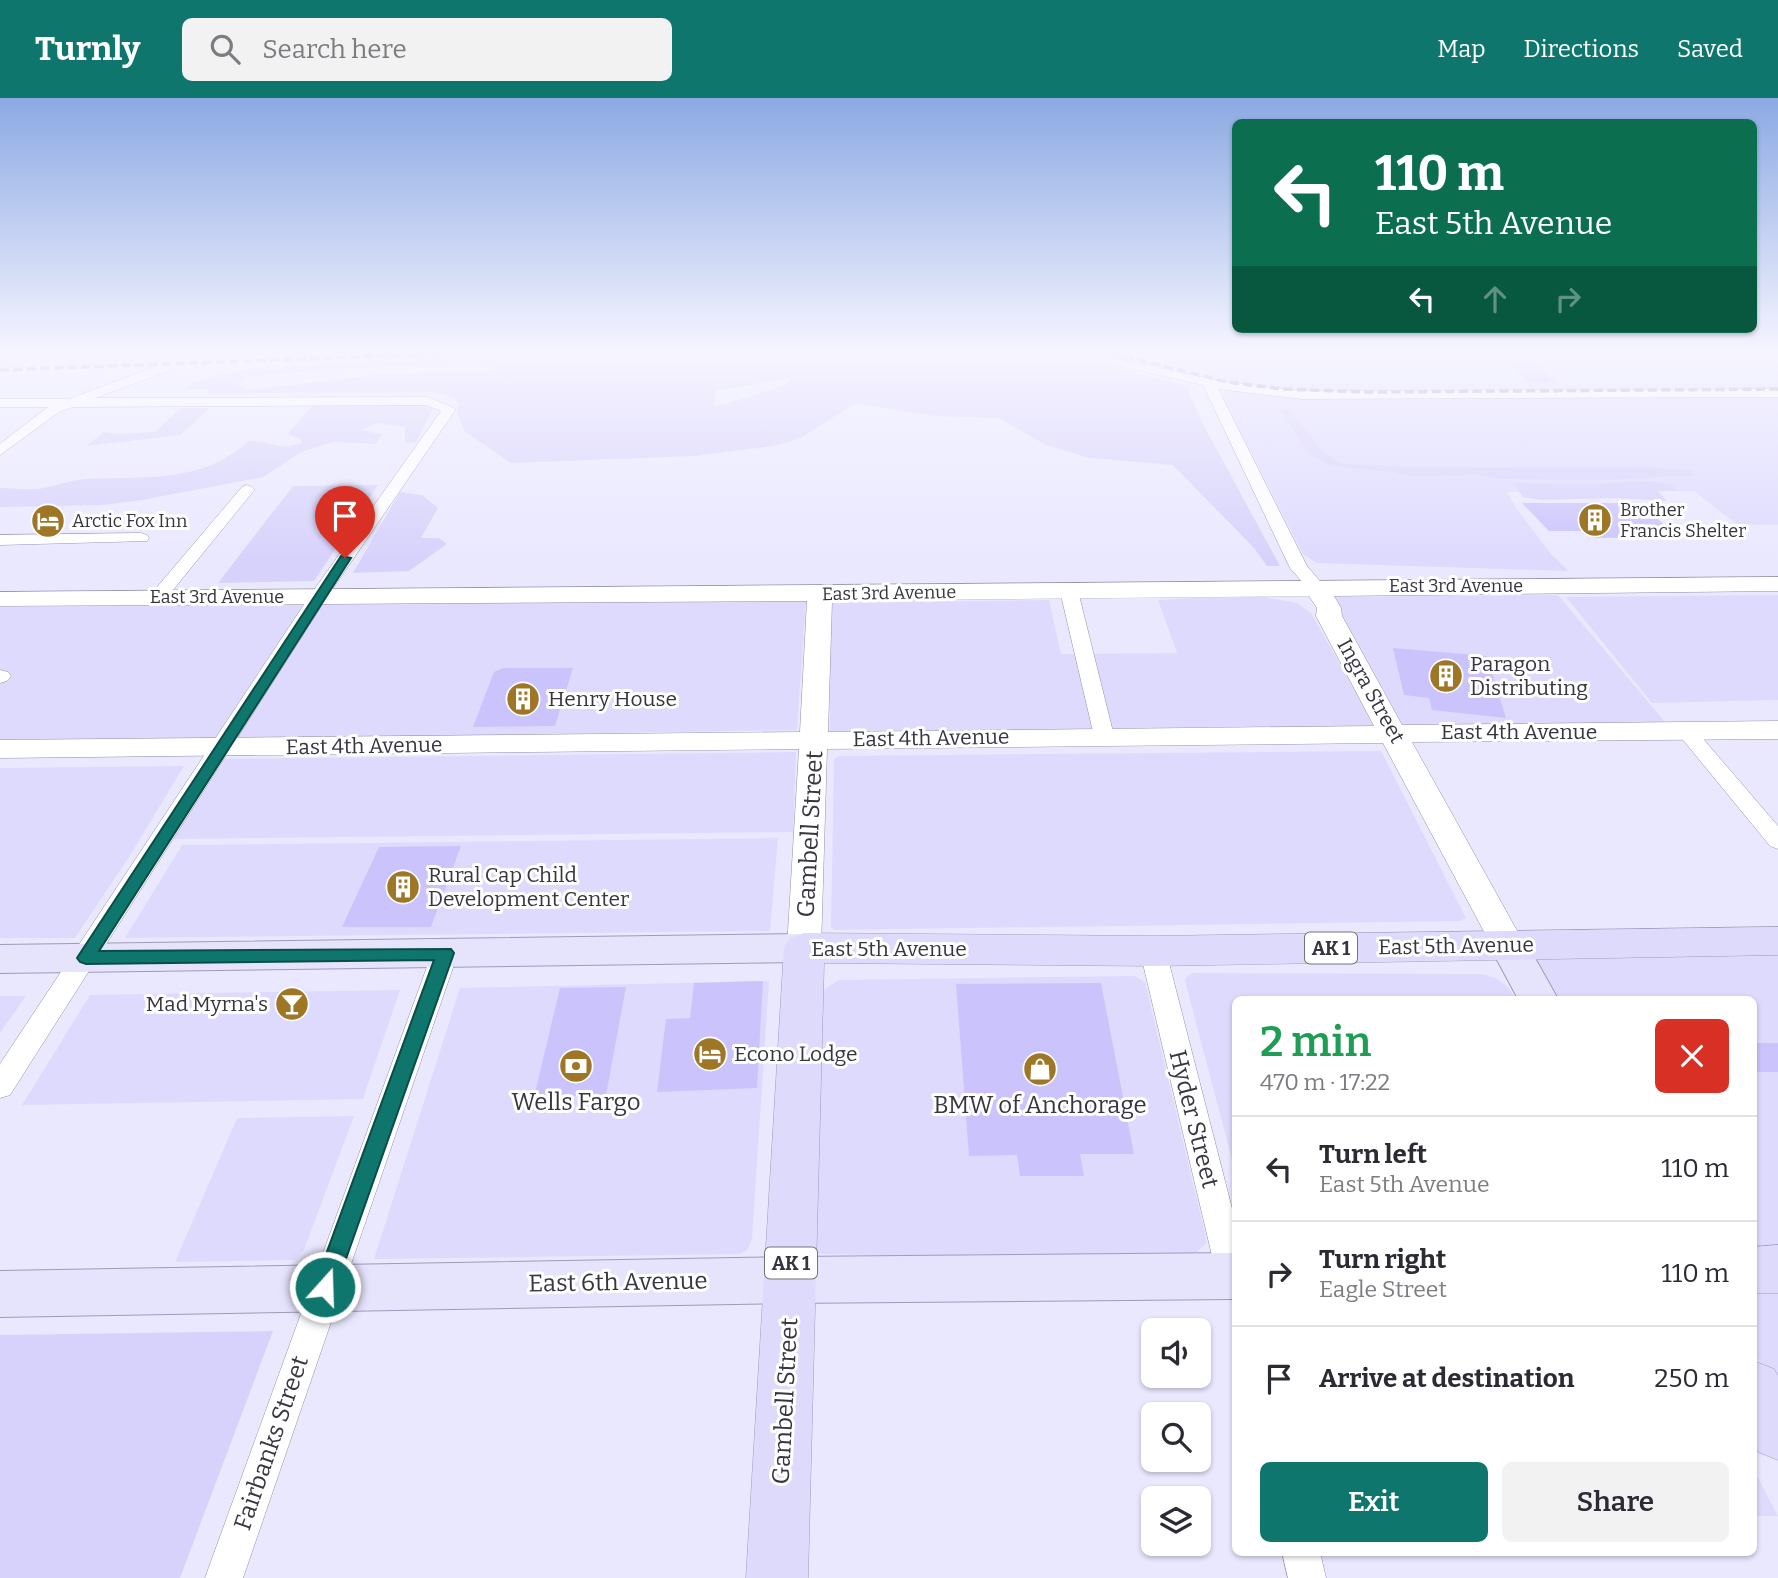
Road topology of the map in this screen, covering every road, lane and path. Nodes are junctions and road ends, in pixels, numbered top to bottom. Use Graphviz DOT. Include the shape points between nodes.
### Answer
graph roads {
  1 [pos="36,422"];
  2 [pos="440,422"];
  3 [pos="1228,422"];
  4 [pos="0,451"];
  5 [pos="247,491"];
  6 [pos="141,538"];
  7 [pos="0,540"];
  8 [pos="1778,584"];
  9 [pos="1316,587"];
  10 [pos="1254,588"];
  11 [pos="1069,591"];
  12 [pos="820,594"];
  13 [pos="158,597"];
  14 [pos="318,597"];
  15 [pos="0,599"];
  16 [pos="1329,616"];
  17 [pos="1778,730"];
  18 [pos="1686,731"];
  19 [pos="1394,733"];
  20 [pos="1104,736"];
  21 [pos="815,739"];
  22 [pos="222,748"];
  23 [pos="0,749"];
  24 [pos="1778,841"];
  25 [pos="1778,941"];
  26 [pos="1508,944"];
  27 [pos="804,948"];
  28 [pos="1153,951"];
  29 [pos="445,953"];
  30 [pos="0,958"];
  31 [pos="86,958"];
  32 [pos="1536,996"];
  33 [pos="0,1087"];
  34 [pos="1232,1267"];
  35 [pos="1778,1269"];
  36 [pos="1757,1270"];
  37 [pos="1232,1279"];
  38 [pos="790,1280"];
  39 [pos="325,1287"];
  40 [pos="0,1294"];
  41 [pos="1757,1394"];
  42 [pos="1778,1432"];
  43 [pos="1302,1556"];
  44 [pos="223,1578"];
  45 [pos="777,1578"];
  46 [pos="1307,1578"];
  1 -- 4 [label="street"];
  2 -- 14 [label="street"];
  3 -- 9 [label="street, Ingra Street" via="1299,568"];
  5 -- 13 [label="street"];
  6 -- 7 [label="street"];
  8 -- 9 [label="main road, East 3rd Avenue"];
  9 -- 10 [label="main road, East 3rd Avenue"];
  9 -- 16 [label="main road, Ingra Street"];
  10 -- 11 [label="main road, East 3rd Avenue"];
  10 -- 16 [label="main road" via="1308,596"];
  11 -- 12 [label="main road, East 3rd Avenue"];
  11 -- 20 [label="street"];
  12 -- 14 [label="main road, East 3rd Avenue"];
  12 -- 21 [label="main road, Gambell Street"];
  13 -- 14 [label="main road, East 3rd Avenue"];
  13 -- 15 [label="main road, East 3rd Avenue"];
  14 -- 22 [label="street"];
  16 -- 19 [label="main road, Ingra Street"];
  17 -- 18 [label="main road, East 4th Avenue"];
  18 -- 19 [label="main road, East 4th Avenue"];
  18 -- 24 [label="street"];
  19 -- 20 [label="main road, East 4th Avenue"];
  19 -- 26 [label="main road, Ingra Street"];
  20 -- 21 [label="main road, East 4th Avenue"];
  21 -- 22 [label="main road, East 4th Avenue"];
  21 -- 27 [label="main road, Gambell Street"];
  22 -- 23 [label="main road, East 4th Avenue"];
  22 -- 31 [label="street"];
  25 -- 26 [label="highway, East 5th Avenue / AK 1"];
  26 -- 28 [label="highway, East 5th Avenue / AK 1"];
  26 -- 32 [label="main road, Ingra Street"];
  27 -- 28 [label="highway, East 5th Avenue / AK 1"];
  27 -- 29 [label="main road, East 5th Avenue"];
  27 -- 38 [label="highway, Gambell Street / AK 1"];
  28 -- 34 [label="street, Hyder Street"];
  29 -- 31 [label="main road, East 5th Avenue"];
  29 -- 39 [label="street, Fairbanks Street"];
  30 -- 31 [label="main road, East 5th Avenue"];
  31 -- 33 [label="street"];
  35 -- 36 [label="highway"];
  37 -- 38 [label="main road, East 6th Avenue"];
  38 -- 39 [label="main road, East 6th Avenue"];
  38 -- 45 [label="highway, Gambell Street / AK 1"];
  39 -- 40 [label="main road, East 6th Avenue"];
  39 -- 44 [label="street, Fairbanks Street"];
  41 -- 42 [label="highway"];
  43 -- 46 [label="street"];
}
